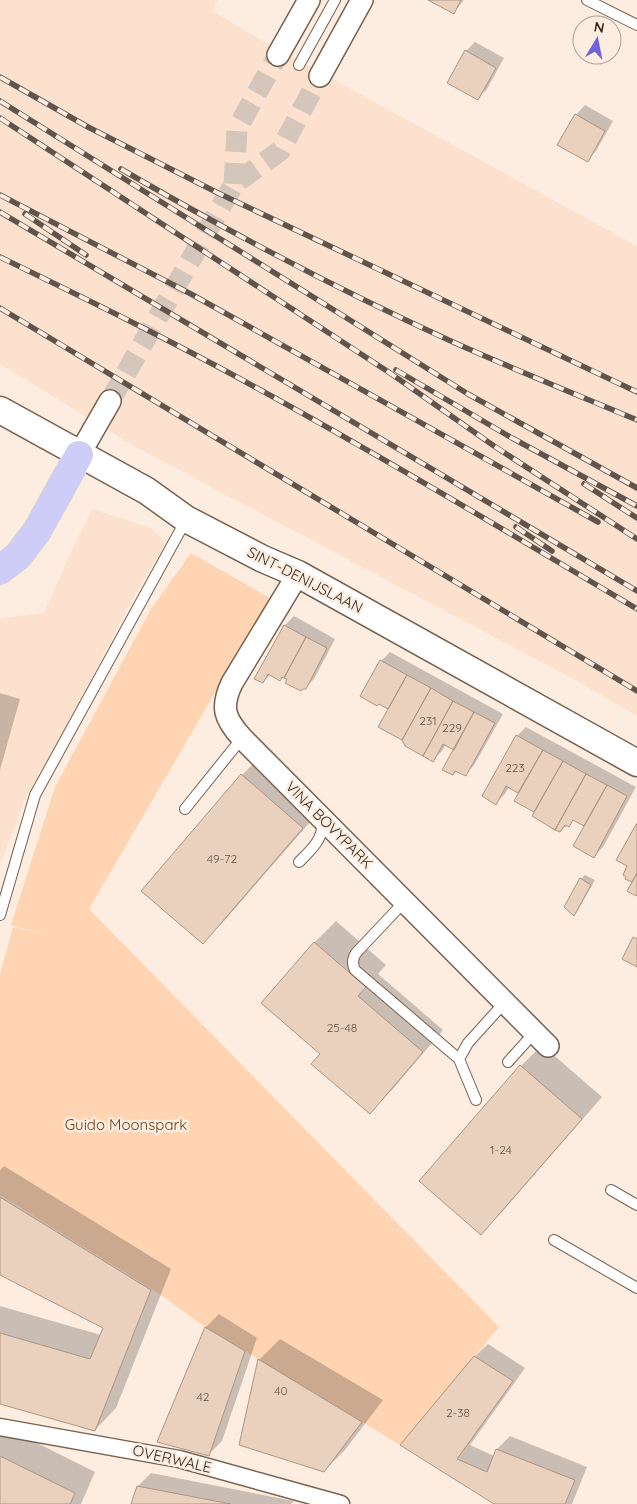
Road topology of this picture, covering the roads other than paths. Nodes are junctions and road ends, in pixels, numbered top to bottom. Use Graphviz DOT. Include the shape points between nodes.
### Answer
graph roads {
  1 [pos="309,0"];
  2 [pos="335,0"];
  3 [pos="362,0"];
  4 [pos="587,0"];
  5 [pos="637,26"];
  6 [pos="278,55"];
  7 [pos="300,65"];
  8 [pos="320,76"];
  9 [pos="110,401"];
  10 [pos="0,410"];
  11 [pos="79,455"];
  12 [pos="186,519"];
  13 [pos="0,570"];
  14 [pos="298,574"];
  15 [pos="242,738"];
  16 [pos="637,764"];
  17 [pos="185,809"];
  18 [pos="317,812"];
  19 [pos="299,862"];
  20 [pos="405,901"];
  21 [pos="0,915"];
  22 [pos="505,1002"];
  23 [pos="542,1039"];
  24 [pos="459,1059"];
  25 [pos="508,1062"];
  26 [pos="476,1100"];
  27 [pos="611,1190"];
  28 [pos="637,1205"];
  29 [pos="554,1240"];
  30 [pos="637,1288"];
  31 [pos="0,1427"];
  32 [pos="341,1504"];
  1 -- 6 [label="street"];
  2 -- 7 [label="lane"];
  3 -- 8 [label="street"];
  4 -- 5 [label="lane"];
  9 -- 11 [label="street"];
  10 -- 11 [label="street, SINT-DENIJSLAAN"];
  11 -- 12 [label="street, SINT-DENIJSLAAN" via="147,491"];
  11 -- 13 [label="main road" via="37,531 18,556"];
  12 -- 14 [label="street, SINT-DENIJSLAAN"];
  12 -- 21 [label="lane" via="35,795"];
  14 -- 15 [label="street, VINA BOVYPARK" via="228,691 226,714"];
  14 -- 16 [label="street, SINT-DENIJSLAAN"];
  15 -- 17 [label="lane"];
  15 -- 18 [label="street, VINA BOVYPARK"];
  18 -- 19 [label="lane" via="322,831 318,842"];
  18 -- 20 [label="street, VINA BOVYPARK"];
  20 -- 22 [label="street, VINA BOVYPARK"];
  20 -- 24 [label="lane" via="356,953 353,966"];
  22 -- 23 [label="street, VINA BOVYPARK"];
  22 -- 24 [label="lane" via="468,1043"];
  23 -- 25 [label="lane"];
  24 -- 26 [label="lane"];
  27 -- 28 [label="lane"];
  29 -- 30 [label="lane"];
  31 -- 32 [label="street, OVERWALE" via="179,1459"];
}
